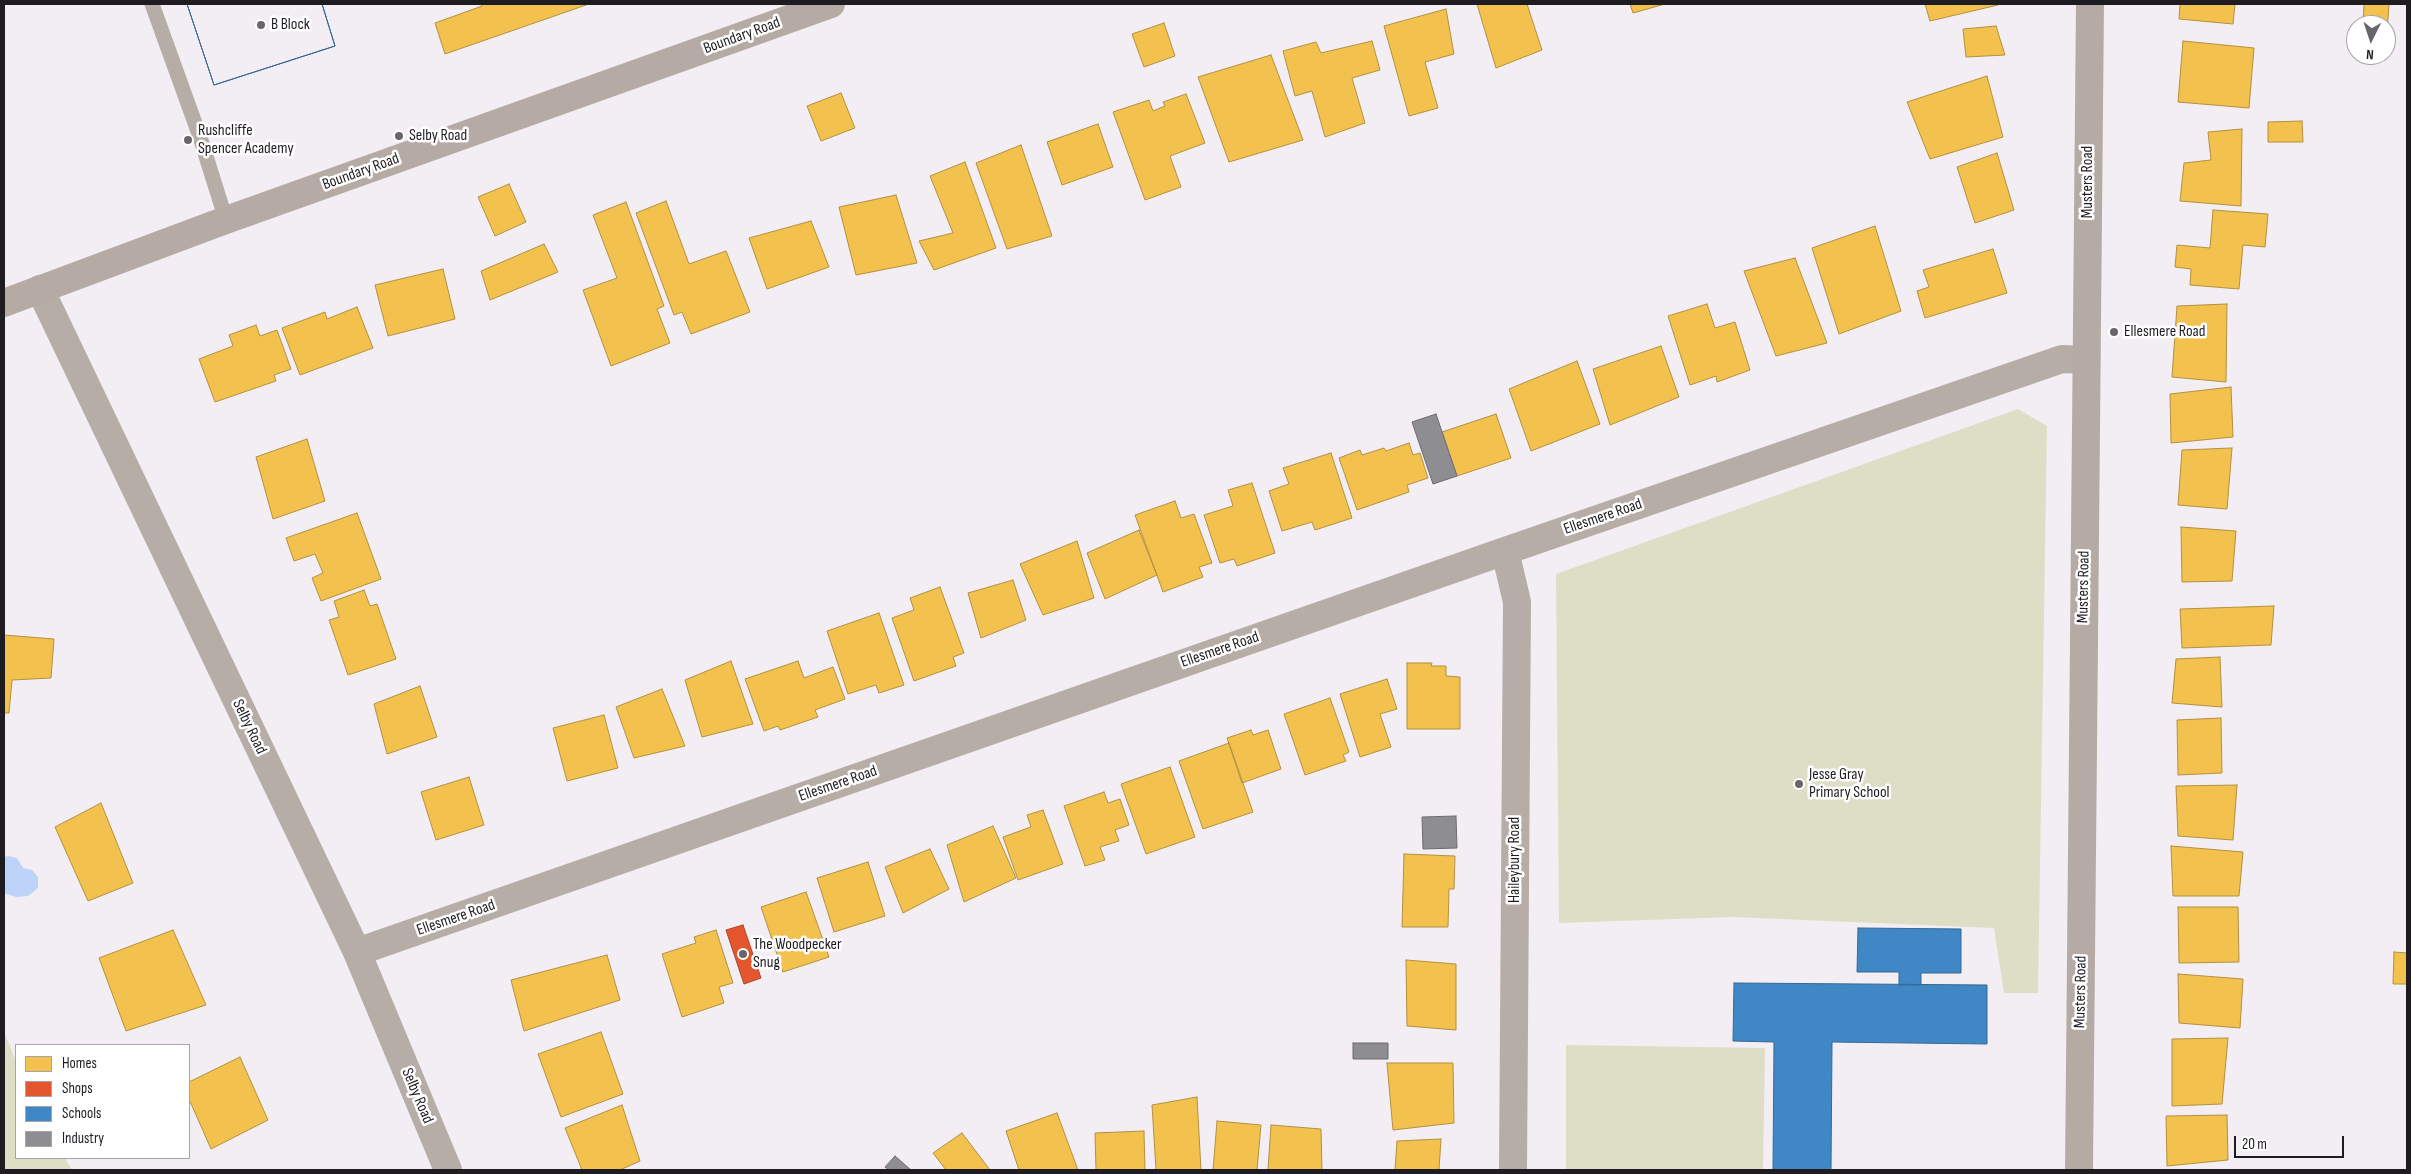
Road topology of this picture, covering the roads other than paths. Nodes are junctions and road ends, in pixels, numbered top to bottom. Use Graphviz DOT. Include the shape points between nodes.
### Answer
graph roads {
  1 [pos="152,4"];
  2 [pos="832,4"];
  3 [pos="2090,4"];
  4 [pos="226,220"];
  5 [pos="40,289"];
  6 [pos="4,302"];
  7 [pos="2086,360"];
  8 [pos="1505,551"];
  9 [pos="357,952"];
  10 [pos="448,1170"];
  11 [pos="1513,1170"];
  12 [pos="2079,1170"];
  1 -- 4 [label="lane"];
  2 -- 4 [label="street, Boundary Road"];
  3 -- 7 [label="street, Musters Road"];
  4 -- 5 [label="street, Boundary Road"];
  5 -- 6 [label="street, Boundary Road"];
  5 -- 9 [label="street, Selby Road"];
  7 -- 8 [label="street, Ellesmere Road" via="2062,359"];
  7 -- 12 [label="street, Musters Road"];
  8 -- 9 [label="street, Ellesmere Road"];
  8 -- 11 [label="street, Haileybury Road" via="1517,602"];
  9 -- 10 [label="street, Selby Road"];
}
